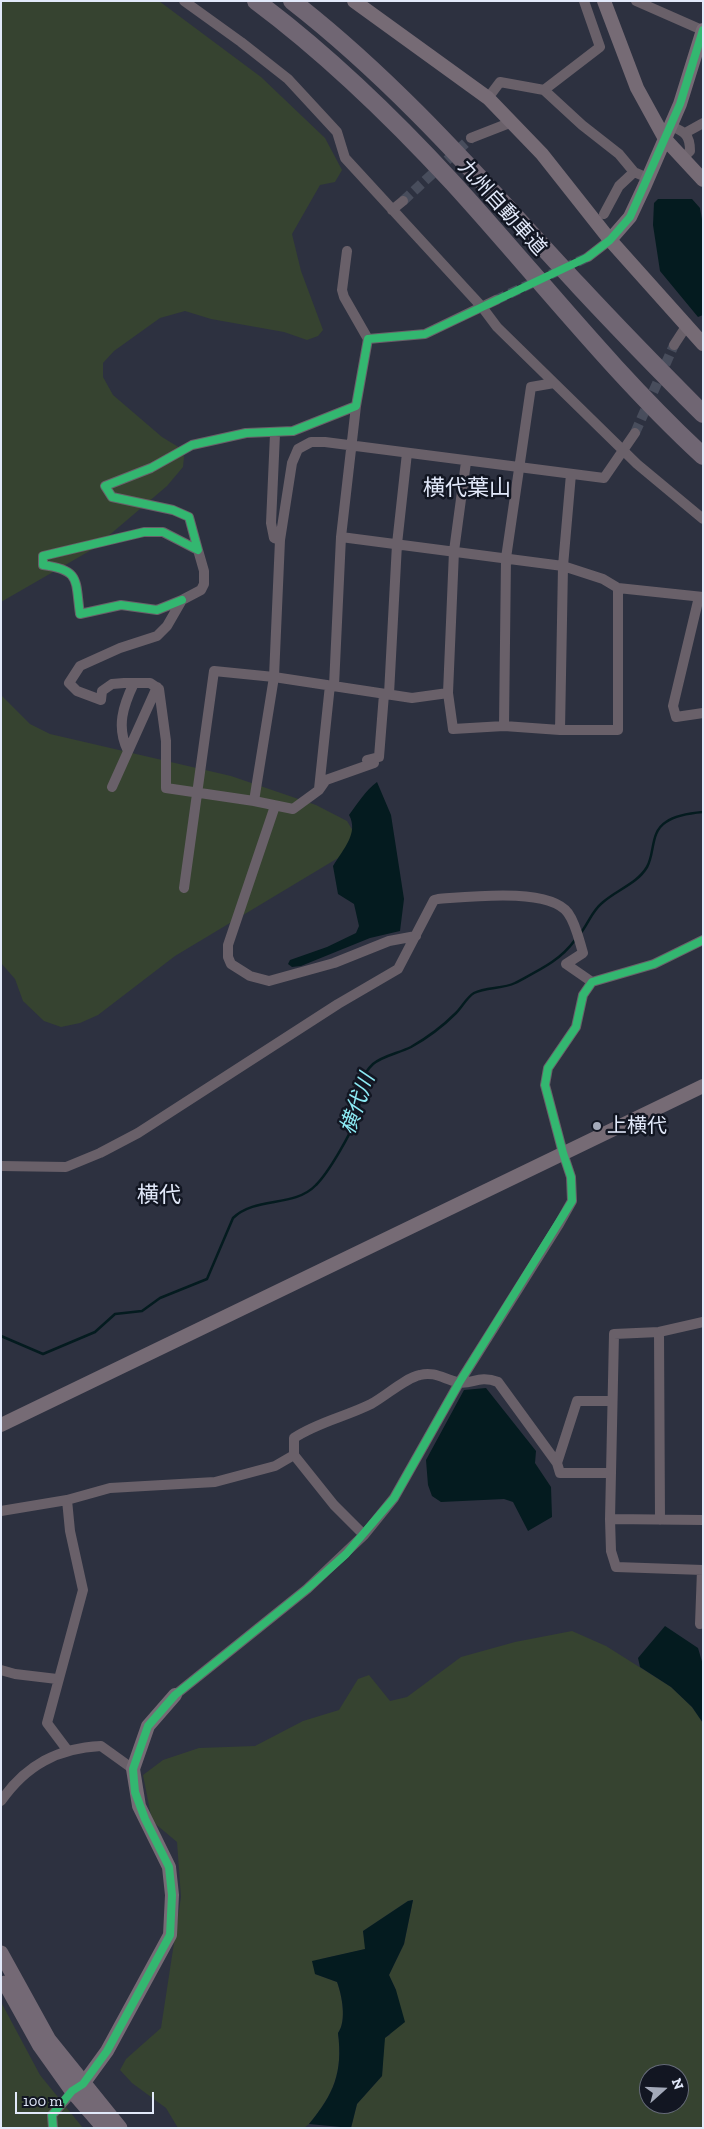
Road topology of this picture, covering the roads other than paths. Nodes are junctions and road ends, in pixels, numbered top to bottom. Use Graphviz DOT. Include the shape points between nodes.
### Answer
graph roads {
  1 [pos="184,1"];
  2 [pos="243,1"];
  3 [pos="256,1"];
  4 [pos="292,1"];
  5 [pos="354,1"];
  6 [pos="584,1"];
  7 [pos="604,1"];
  8 [pos="636,1"];
  9 [pos="703,30"];
  10 [pos="346,77"];
  11 [pos="544,90"];
  12 [pos="488,98"];
  13 [pos="512,122"];
  14 [pos="703,123"];
  15 [pos="685,132"];
  16 [pos="668,133"];
  17 [pos="471,138"];
  18 [pos="683,158"];
  19 [pos="634,172"];
  20 [pos="648,178"];
  21 [pos="703,180"];
  22 [pos="402,200"];
  23 [pos="392,210"];
  24 [pos="604,214"];
  25 [pos="610,240"];
  26 [pos="346,251"];
  27 [pos="588,256"];
  28 [pos="496,300"];
  29 [pos="482,307"];
  30 [pos="687,326"];
  31 [pos="368,339"];
  32 [pos="703,344"];
  33 [pos="674,345"];
  34 [pos="554,383"];
  35 [pos="356,406"];
  36 [pos="703,414"];
  37 [pos="635,433"];
  38 [pos="275,434"];
  39 [pos="352,445"];
  40 [pos="624,451"];
  41 [pos="407,453"];
  42 [pos="703,456"];
  43 [pos="466,462"];
  44 [pos="518,468"];
  45 [pos="571,474"];
  46 [pos="703,519"];
  47 [pos="340,537"];
  48 [pos="280,540"];
  49 [pos="397,544"];
  50 [pos="198,550"];
  51 [pos="454,551"];
  52 [pos="506,558"];
  53 [pos="563,566"];
  54 [pos="618,588"];
  55 [pos="701,597"];
  56 [pos="182,600"];
  57 [pos="274,677"];
  58 [pos="134,683"];
  59 [pos="332,685"];
  60 [pos="157,687"];
  61 [pos="448,693"];
  62 [pos="386,694"];
  63 [pos="703,713"];
  64 [pos="504,726"];
  65 [pos="560,730"];
  66 [pos="128,751"];
  67 [pos="112,787"];
  68 [pos="318,790"];
  69 [pos="199,794"];
  70 [pos="254,801"];
  71 [pos="275,806"];
  72 [pos="184,888"];
  73 [pos="416,936"];
  74 [pos="703,940"];
  75 [pos="592,982"];
  76 [pos="703,1086"];
  77 [pos="563,1153"];
  78 [pos="1,1166"];
  79 [pos="703,1322"];
  80 [pos="659,1332"];
  81 [pos="459,1383"];
  82 [pos="612,1401"];
  83 [pos="1,1425"];
  84 [pos="294,1455"];
  85 [pos="557,1462"];
  86 [pos="611,1472"];
  87 [pos="67,1500"];
  88 [pos="1,1511"];
  89 [pos="610,1519"];
  90 [pos="660,1520"];
  91 [pos="703,1520"];
  92 [pos="364,1535"];
  93 [pos="702,1570"];
  94 [pos="700,1624"];
  95 [pos="1,1670"];
  96 [pos="57,1679"];
  97 [pos="175,1695"];
  98 [pos="68,1751"];
  99 [pos="134,1769"];
  100 [pos="1,1801"];
  101 [pos="1,1954"];
  102 [pos="1,1975"];
  103 [pos="78,2087"];
  104 [pos="53,2128"];
  105 [pos="104,2128"];
  106 [pos="120,2128"];
  1 -- 23 [label="street" via="288,79 337,132 345,158"];
  2 -- 10 [label="highway"];
  3 -- 10 [label="highway, 九州自動車道"];
  4 -- 36 [label="highway, 九州自動車道" via="367,63 419,114"];
  5 -- 12 [label="street"];
  6 -- 11 [label="street" via="600,47"];
  7 -- 16 [label="street" via="637,88"];
  8 -- 9 [label="street"];
  9 -- 16 [label="street"];
  10 -- 42 [label="highway, 九州自動車道" via="452,182 626,379"];
  11 -- 12 [label="street" via="500,82"];
  11 -- 19 [label="street" via="619,154"];
  12 -- 13 [label="street"];
  13 -- 17 [label="street"];
  13 -- 25 [label="street" via="542,154"];
  14 -- 15 [label="street"];
  15 -- 16 [label="street"];
  15 -- 18 [label="street" via="690,139 690,151"];
  16 -- 18 [label="street"];
  16 -- 20 [label="street"];
  18 -- 21 [label="street"];
  19 -- 20 [label="street"];
  19 -- 24 [label="street" via="619,186"];
  20 -- 25 [label="street" via="630,217"];
  22 -- 23 [label="street"];
  23 -- 29 [label="street"];
  25 -- 27 [label="street"];
  25 -- 30 [label="street"];
  26 -- 31 [label="street" via="344,298"];
  28 -- 29 [label="street"];
  29 -- 31 [label="street" via="425,334"];
  29 -- 34 [label="street" via="497,327"];
  30 -- 32 [label="street"];
  30 -- 33 [label="street"];
  31 -- 35 [label="street"];
  34 -- 40 [label="street"];
  34 -- 44 [label="street" via="530,387"];
  35 -- 38 [label="street" via="293,431"];
  35 -- 39 [label="street"];
  37 -- 40 [label="street"];
  38 -- 48 [label="street" via="271,523 274,538"];
  38 -- 50 [label="street" via="246,433 192,446 151,468 105,486 112,497 173,510 188,517"];
  39 -- 41 [label="street"];
  39 -- 47 [label="street"];
  39 -- 48 [label="street" via="311,442 298,449 292,464"];
  40 -- 45 [label="street" via="604,478"];
  40 -- 46 [label="street"];
  41 -- 43 [label="street"];
  41 -- 49 [label="street"];
  43 -- 44 [label="street"];
  43 -- 51 [label="street"];
  44 -- 45 [label="street"];
  44 -- 52 [label="street"];
  45 -- 53 [label="street"];
  47 -- 49 [label="street"];
  47 -- 59 [label="street"];
  48 -- 57 [label="street"];
  49 -- 51 [label="street"];
  49 -- 62 [label="street"];
  50 -- 56 [label="street" via="204,584 201,590"];
  50 -- 56 [label="street" via="163,532 144,532 43,556 43,565 63,568 74,578 80,614 121,605 157,610"];
  51 -- 52 [label="street"];
  51 -- 61 [label="street"];
  52 -- 53 [label="street"];
  52 -- 64 [label="street"];
  53 -- 54 [label="street" via="603,579"];
  53 -- 65 [label="street"];
  54 -- 55 [label="street"];
  54 -- 65 [label="street" via="618,730"];
  55 -- 63 [label="street" via="673,706 676,717"];
  56 -- 58 [label="street" via="167,626 157,636 80,666 69,682 77,692 101,700 102,691 112,684"];
  57 -- 59 [label="street"];
  57 -- 69 [label="street" via="214,671"];
  57 -- 70 [label="street"];
  58 -- 60 [label="street" via="150,683"];
  58 -- 66 [label="street" via="126,699 120,725"];
  59 -- 62 [label="street"];
  59 -- 68 [label="street"];
  60 -- 66 [label="street"];
  60 -- 69 [label="street" via="166,741 166,788"];
  61 -- 62 [label="street" via="412,698"];
  61 -- 64 [label="street" via="453,730"];
  62 -- 68 [label="street" via="379,757 326,780"];
  64 -- 65 [label="street"];
  66 -- 67 [label="street"];
  68 -- 71 [label="street" via="293,809"];
  69 -- 70 [label="street"];
  69 -- 72 [label="street"];
  70 -- 71 [label="street"];
  71 -- 73 [label="street" via="228,945 232,964 250,976 269,981 334,963 389,941"];
  73 -- 75 [label="street" via="434,900 495,896 544,899 555,902 568,913 583,953 566,964"];
  73 -- 78 [label="street" via="398,970 338,1004 138,1133 100,1154 66,1167"];
  74 -- 75 [label="street" via="654,964"];
  75 -- 77 [label="street" via="583,995 576,1027 548,1068 545,1084"];
  76 -- 77 [label="street"];
  77 -- 81 [label="street" via="571,1177 572,1201"];
  77 -- 83 [label="street"];
  79 -- 80 [label="street"];
  80 -- 82 [label="street" via="614,1334"];
  80 -- 90 [label="street"];
  81 -- 84 [label="street" via="436,1374 414,1377 370,1405 310,1427 294,1438"];
  81 -- 85 [label="street" via="487,1378 498,1382"];
  81 -- 92 [label="street" via="394,1498"];
  82 -- 85 [label="street" via="577,1401"];
  82 -- 86 [label="street"];
  84 -- 87 [label="street" via="274,1466 214,1482 110,1488"];
  84 -- 92 [label="street" via="334,1505"];
  85 -- 86 [label="street" via="560,1473"];
  86 -- 89 [label="street"];
  87 -- 88 [label="street"];
  87 -- 96 [label="street" via="83,1590"];
  89 -- 90 [label="street"];
  89 -- 93 [label="street" via="611,1551 616,1567"];
  90 -- 91 [label="street"];
  92 -- 97 [label="street" via="307,1589"];
  93 -- 94 [label="street"];
  95 -- 96 [label="street"];
  96 -- 98 [label="street" via="47,1723"];
  97 -- 99 [label="street" via="148,1726"];
  98 -- 99 [label="street" via="101,1746"];
  98 -- 100 [label="street" via="28,1769"];
  99 -- 103 [label="street" via="139,1806 169,1867 172,1895 170,1935 107,2051"];
  101 -- 103 [label="main road"];
  102 -- 103 [label="main road" via="40,2046"];
  103 -- 104 [label="street" via="52,2115"];
  103 -- 105 [label="main road"];
  103 -- 106 [label="main road"];
}
